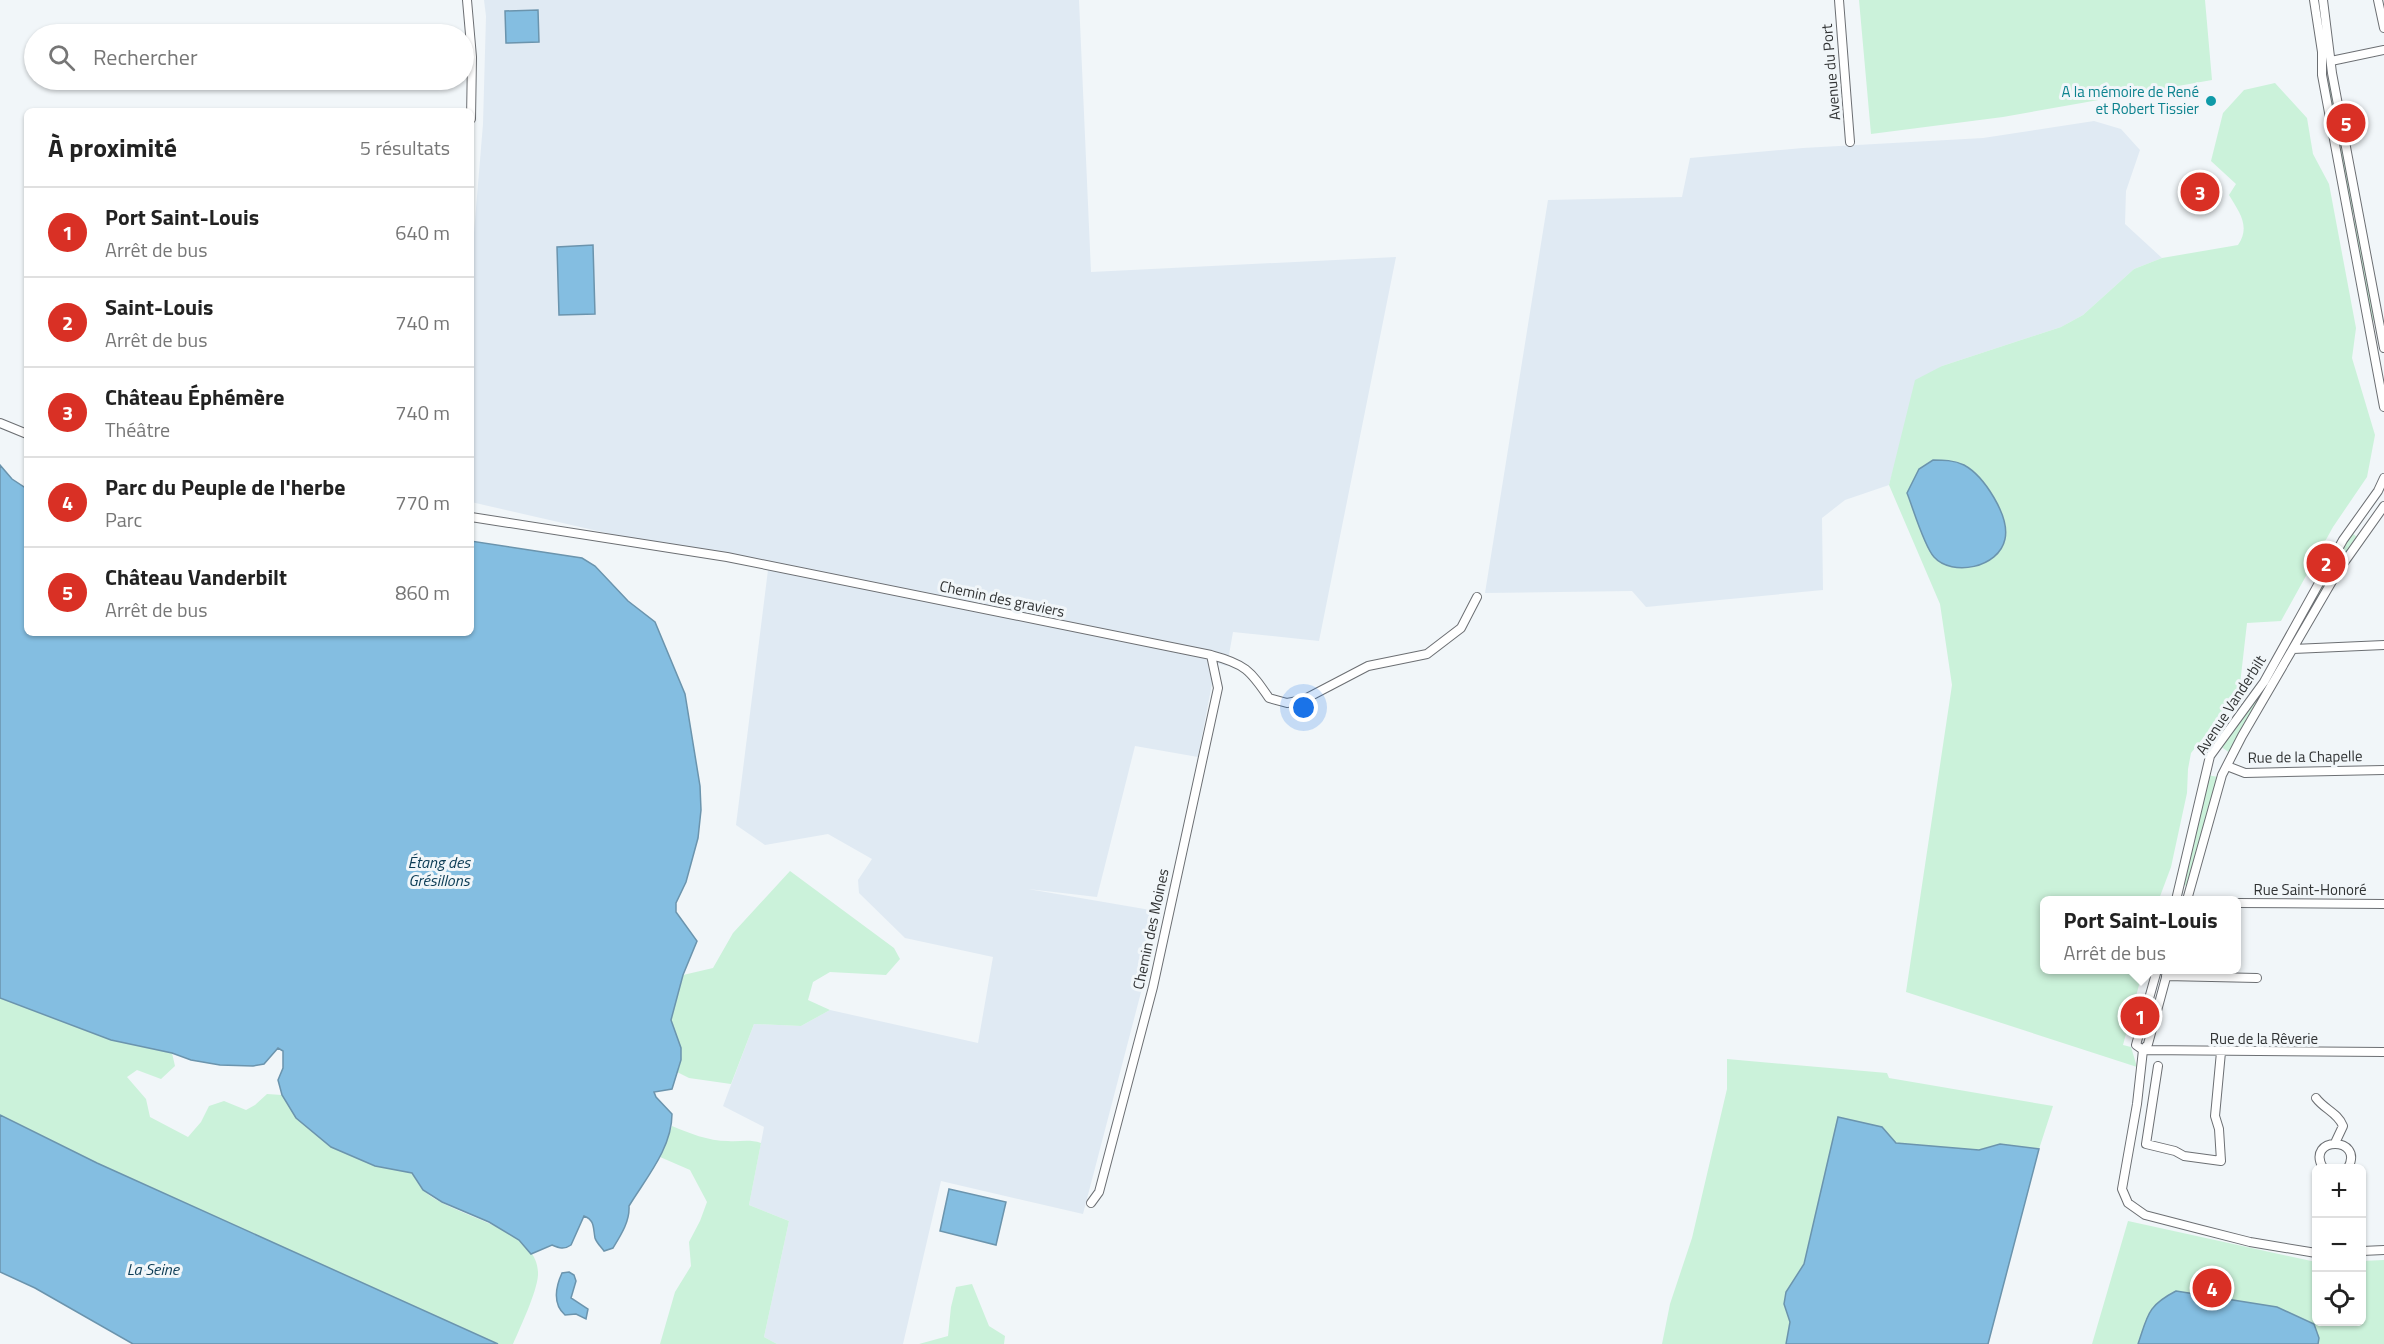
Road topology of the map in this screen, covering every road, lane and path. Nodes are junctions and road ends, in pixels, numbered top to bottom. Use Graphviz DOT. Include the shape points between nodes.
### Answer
graph roads {
  1 [pos="467,0"];
  2 [pos="1839,0"];
  3 [pos="2314,0"];
  4 [pos="2323,0"];
  5 [pos="2378,0"];
  6 [pos="469,24"];
  7 [pos="2384,27"];
  8 [pos="2384,50"];
  9 [pos="2331,61"];
  10 [pos="471,90"];
  11 [pos="471,108"];
  12 [pos="1850,142"];
  13 [pos="2383,343"];
  14 [pos="2384,407"];
  15 [pos="0,423"];
  16 [pos="24,433"];
  17 [pos="2384,478"];
  18 [pos="2382,512"];
  19 [pos="474,517"];
  20 [pos="1477,597"];
  21 [pos="2384,645"];
  22 [pos="2293,650"];
  23 [pos="1211,655"];
  24 [pos="2227,766"];
  25 [pos="2384,770"];
  26 [pos="2177,896"];
  27 [pos="2188,896"];
  28 [pos="2241,903"];
  29 [pos="2384,904"];
  30 [pos="2156,974"];
  31 [pos="2167,974"];
  32 [pos="2185,974"];
  33 [pos="2258,978"];
  34 [pos="2143,1050"];
  35 [pos="2221,1052"];
  36 [pos="2384,1052"];
  37 [pos="2158,1066"];
  38 [pos="2316,1098"];
  39 [pos="2137,1104"];
  40 [pos="2152,1108"];
  41 [pos="2335,1143"];
  42 [pos="2321,1164"];
  43 [pos="2350,1164"];
  44 [pos="1091,1203"];
  45 [pos="2384,1250"];
  46 [pos="2366,1251"];
  47 [pos="2312,1252"];
  1 -- 6 [label="street"];
  2 -- 12 [label="street, Avenue du Port"];
  3 -- 14 [label="street" via="2322,75"];
  4 -- 9 [label="street"];
  5 -- 7 [label="street"];
  8 -- 9 [label="street"];
  9 -- 13 [label="street"];
  10 -- 11 [label="street"];
  15 -- 16 [label="street"];
  17 -- 26 [label="street, Avenue Vanderbilt" via="2343,540 2264,682 2210,756"];
  18 -- 22 [label="street, Avenue Vanderbilt" via="2338,571"];
  19 -- 23 [label="street, Chemin des graviers" via="727,556"];
  20 -- 23 [label="street, Chemin des graviers" via="1461,628 1427,654 1368,666 1303,700 1287,703 1269,698 1251,672"];
  21 -- 22 [label="street"];
  22 -- 24 [label="street, Avenue Vanderbilt"];
  23 -- 44 [label="street, Chemin des Moines" via="1218,688 1155,976 1099,1192"];
  24 -- 25 [label="street, Rue de la Chapelle" via="2245,773"];
  24 -- 27 [label="street, Avenue Vanderbilt"];
  28 -- 29 [label="street, Rue Saint-Honoré"];
  30 -- 34 [label="street" via="2136,1045"];
  31 -- 34 [label="street"];
  32 -- 33 [label="street"];
  34 -- 35 [label="street, Rue de la Rêverie"];
  34 -- 39 [label="street"];
  35 -- 36 [label="street, Rue de la Rêverie"];
  35 -- 40 [label="street" via="2215,1116 2220,1161 2184,1156 2175,1150 2146,1144"];
  37 -- 40 [label="street"];
  38 -- 41 [label="street" via="2341,1120 2343,1126"];
  39 -- 40 [label="street"];
  39 -- 47 [label="street" via="2122,1189 2135,1209 2145,1215 2250,1242"];
  41 -- 42 [label="street" via="2321,1153"];
  41 -- 43 [label="street" via="2349,1152"];
  45 -- 46 [label="street"];
}
